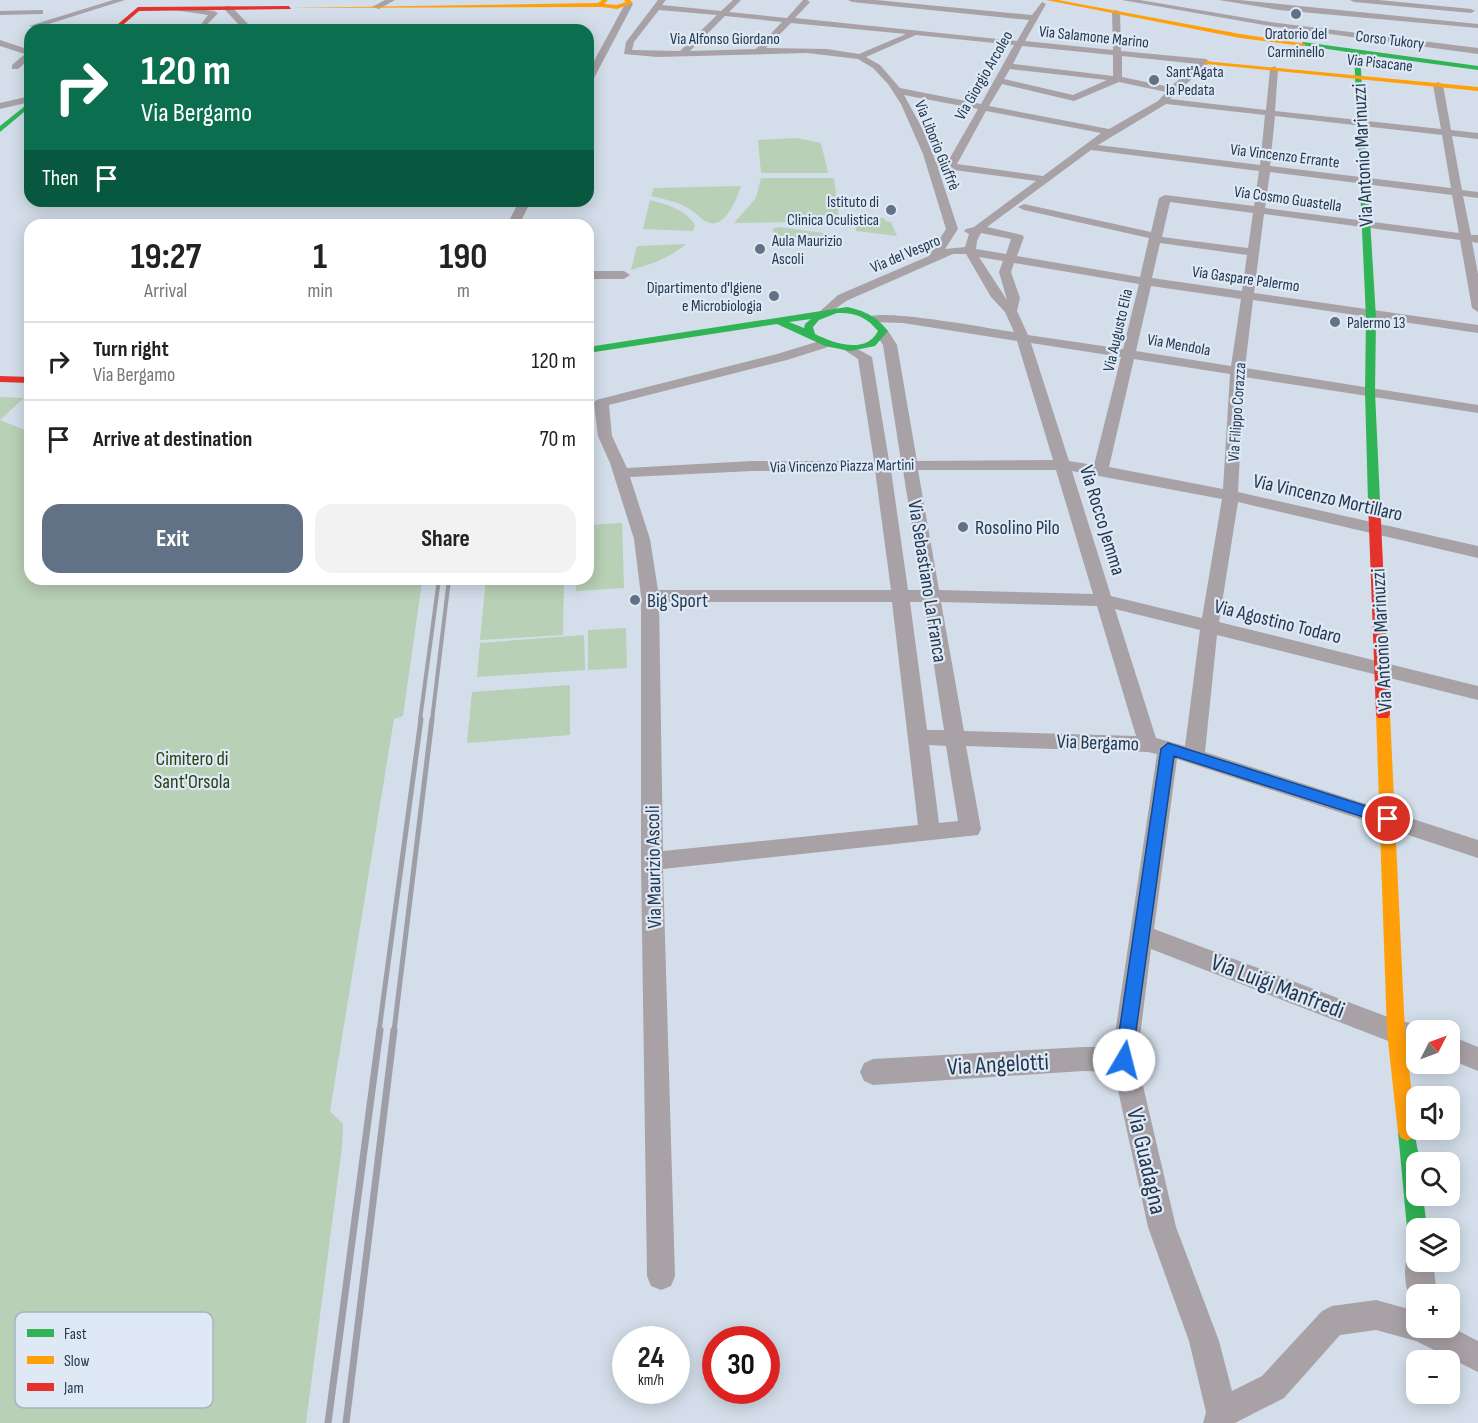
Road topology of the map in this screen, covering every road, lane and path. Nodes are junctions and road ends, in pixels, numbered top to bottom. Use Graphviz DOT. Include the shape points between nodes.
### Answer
graph roads {
  1 [pos="121,0"];
  2 [pos="391,0"];
  3 [pos="737,0"];
  4 [pos="852,0"];
  5 [pos="1126,0"];
  6 [pos="1180,0"];
  7 [pos="1224,0"];
  8 [pos="1467,0"];
  9 [pos="805,1"];
  10 [pos="1348,1"];
  11 [pos="869,2"];
  12 [pos="1045,2"];
  13 [pos="1390,3"];
  14 [pos="320,4"];
  15 [pos="618,4"];
  16 [pos="659,4"];
  17 [pos="1233,4"];
  18 [pos="1281,6"];
  19 [pos="1415,6"];
  20 [pos="97,7"];
  21 [pos="376,7"];
  22 [pos="228,8"];
  23 [pos="138,9"];
  24 [pos="181,9"];
  25 [pos="863,10"];
  26 [pos="963,10"];
  27 [pos="1473,11"];
  28 [pos="40,12"];
  29 [pos="1112,12"];
  30 [pos="0,13"];
  31 [pos="1351,14"];
  32 [pos="722,15"];
  33 [pos="856,18"];
  34 [pos="1033,18"];
  35 [pos="944,20"];
  36 [pos="1248,20"];
  37 [pos="1408,20"];
  38 [pos="788,21"];
  39 [pos="40,24"];
  40 [pos="121,24"];
  41 [pos="205,24"];
  42 [pos="243,24"];
  43 [pos="826,24"];
  44 [pos="935,24"];
  45 [pos="1270,24"];
  46 [pos="1457,24"];
  47 [pos="1361,25"];
  48 [pos="849,26"];
  49 [pos="1478,26"];
  50 [pos="1400,29"];
  51 [pos="1410,30"];
  52 [pos="916,33"];
  53 [pos="1478,34"];
  54 [pos="1233,36"];
  55 [pos="1359,36"];
  56 [pos="838,37"];
  57 [pos="1401,41"];
  58 [pos="0,43"];
  59 [pos="831,44"];
  60 [pos="1021,44"];
  61 [pos="24,51"];
  62 [pos="1357,51"];
  63 [pos="1478,51"];
  64 [pos="824,52"];
  65 [pos="683,53"];
  66 [pos="757,53"];
  67 [pos="1116,53"];
  68 [pos="859,57"];
  69 [pos="24,59"];
  70 [pos="1206,62"];
  71 [pos="594,65"];
  72 [pos="1008,66"];
  73 [pos="24,67"];
  74 [pos="1478,68"];
  75 [pos="1274,69"];
  76 [pos="1359,77"];
  77 [pos="1118,79"];
  78 [pos="998,80"];
  79 [pos="1438,85"];
  80 [pos="1478,89"];
  81 [pos="899,90"];
  82 [pos="1172,90"];
  83 [pos="24,100"];
  84 [pos="1163,101"];
  85 [pos="0,106"];
  86 [pos="983,107"];
  87 [pos="24,109"];
  88 [pos="1270,114"];
  89 [pos="1362,123"];
  90 [pos="0,130"];
  91 [pos="1111,132"];
  92 [pos="1447,132"];
  93 [pos="1478,136"];
  94 [pos="1089,147"];
  95 [pos="932,165"];
  96 [pos="951,165"];
  97 [pos="1265,168"];
  98 [pos="1044,179"];
  99 [pos="1364,181"];
  100 [pos="1457,192"];
  101 [pos="1478,195"];
  102 [pos="1165,198"];
  103 [pos="1024,207"];
  104 [pos="1257,211"];
  105 [pos="951,221"];
  106 [pos="1365,225"];
  107 [pos="978,229"];
  108 [pos="1465,237"];
  109 [pos="1154,238"];
  110 [pos="1478,239"];
  111 [pos="971,247"];
  112 [pos="1253,252"];
  113 [pos="934,258"];
  114 [pos="1004,258"];
  115 [pos="594,275"];
  116 [pos="624,275"];
  117 [pos="1145,280"];
  118 [pos="1248,294"];
  119 [pos="1478,308"];
  120 [pos="1011,310"];
  121 [pos="1371,313"];
  122 [pos="823,314"];
  123 [pos="873,318"];
  124 [pos="773,320"];
  125 [pos="1478,329"];
  126 [pos="883,334"];
  127 [pos="1023,338"];
  128 [pos="817,340"];
  129 [pos="594,349"];
  130 [pos="850,349"];
  131 [pos="1130,354"];
  132 [pos="1237,373"];
  133 [pos="0,379"];
  134 [pos="24,380"];
  135 [pos="1370,392"];
  136 [pos="1478,409"];
  137 [pos="883,458"];
  138 [pos="909,464"];
  139 [pos="1063,465"];
  140 [pos="620,468"];
  141 [pos="1101,470"];
  142 [pos="1230,497"];
  143 [pos="1376,530"];
  144 [pos="1478,552"];
  145 [pos="650,596"];
  146 [pos="930,596"];
  147 [pos="899,597"];
  148 [pos="1103,600"];
  149 [pos="1209,627"];
  150 [pos="1383,670"];
  151 [pos="1478,693"];
  152 [pos="917,737"];
  153 [pos="953,738"];
  154 [pos="1158,746"];
  155 [pos="1194,756"];
  156 [pos="1388,819"];
  157 [pos="930,832"];
  158 [pos="1478,849"];
  159 [pos="652,861"];
  160 [pos="1141,934"];
  161 [pos="1406,1033"];
  162 [pos="1460,1052"];
  163 [pos="1478,1059"];
  164 [pos="1124,1060"];
  165 [pos="873,1072"];
  166 [pos="1408,1074"];
  167 [pos="1416,1218"];
  168 [pos="662,1276"];
  169 [pos="1406,1323"];
  170 [pos="1442,1338"];
  171 [pos="1478,1357"];
  172 [pos="1221,1417"];
  1 -- 20 [label="street"];
  2 -- 21 [label="street"];
  3 -- 32 [label="street"];
  4 -- 11 [label="street"];
  5 -- 36 [label="street"];
  6 -- 17 [label="street"];
  7 -- 17 [label="street"];
  8 -- 27 [label="street"];
  9 -- 38 [label="street"];
  9 -- 43 [label="street"];
  10 -- 13 [label="street"];
  10 -- 18 [label="street"];
  10 -- 31 [label="street"];
  11 -- 25 [label="street"];
  11 -- 26 [label="street"];
  12 -- 29 [label="street, Corso Tukory"];
  12 -- 34 [label="street, Via Giorgio Arcoleo"];
  13 -- 19 [label="street"];
  13 -- 37 [label="street"];
  14 -- 21 [label="street"];
  14 -- 22 [label="street"];
  15 -- 21 [label="street"];
  15 -- 71 [label="street"];
  16 -- 32 [label="street, Via Salamone Marino"];
  16 -- 65 [label="street, Via Alfonso Giordano" via="630,42 627,52"];
  17 -- 18 [label="street"];
  18 -- 31 [label="street"];
  18 -- 45 [label="street"];
  18 -- 47 [label="street"];
  19 -- 27 [label="street"];
  19 -- 46 [label="street"];
  20 -- 23 [label="street"];
  20 -- 39 [label="street"];
  22 -- 24 [label="street"];
  22 -- 42 [label="street"];
  23 -- 24 [label="street"];
  23 -- 40 [label="street"];
  24 -- 41 [label="street" via="214,13"];
  26 -- 34 [label="street"];
  26 -- 35 [label="street"];
  28 -- 30 [label="street"];
  29 -- 54 [label="street, Corso Tukory" via="1144,31"];
  29 -- 67 [label="street"];
  31 -- 37 [label="street"];
  32 -- 38 [label="street, Via Salamone Marino"];
  32 -- 65 [label="street"];
  33 -- 48 [label="street"];
  34 -- 60 [label="street, Via Giorgio Arcoleo"];
  36 -- 45 [label="street"];
  36 -- 54 [label="street"];
  37 -- 46 [label="street"];
  38 -- 43 [label="street, Via Salamone Marino"];
  38 -- 66 [label="street"];
  43 -- 48 [label="street, Via Salamone Marino"];
  44 -- 52 [label="street"];
  45 -- 55 [label="street"];
  46 -- 49 [label="street"];
  46 -- 53 [label="street"];
  47 -- 50 [label="street"];
  47 -- 55 [label="street"];
  48 -- 52 [label="street, Via Salamone Marino"];
  48 -- 56 [label="street"];
  51 -- 57 [label="street"];
  52 -- 60 [label="street, Via Salamone Marino"];
  52 -- 68 [label="street"];
  54 -- 62 [label="street, Corso Tukory"];
  54 -- 70 [label="street, Via del Vespro"];
  55 -- 57 [label="street"];
  57 -- 63 [label="street"];
  58 -- 61 [label="street"];
  59 -- 64 [label="street"];
  60 -- 67 [label="street, Via Salamone Marino"];
  60 -- 72 [label="street, Via Giorgio Arcoleo"];
  62 -- 74 [label="street, Corso Tukory"];
  62 -- 76 [label="street, Via Antonio Marinuzzi"];
  64 -- 66 [label="street, Via Alfonso Giordano"];
  64 -- 68 [label="street, Via Alfonso Giordano"];
  65 -- 66 [label="street, Via Alfonso Giordano"];
  67 -- 70 [label="street, Via Salamone Marino"];
  67 -- 77 [label="street"];
  68 -- 81 [label="street, Via Liborio Giuffrè" via="876,64"];
  69 -- 73 [label="street" via="11,67"];
  70 -- 75 [label="street, Via Pisacane"];
  70 -- 82 [label="street, Via del Vespro"];
  72 -- 77 [label="street"];
  72 -- 78 [label="street, Via Giorgio Arcoleo"];
  75 -- 76 [label="street, Via Pisacane"];
  75 -- 88 [label="street, Via Filippo Corazza"];
  76 -- 79 [label="street, Via Pisacane"];
  76 -- 89 [label="street, Via Antonio Marinuzzi"];
  77 -- 78 [label="street" via="1074,98"];
  77 -- 82 [label="street"];
  78 -- 86 [label="street, Via Giorgio Arcoleo"];
  79 -- 80 [label="street, Via Pisacane"];
  79 -- 92 [label="street"];
  81 -- 86 [label="street"];
  81 -- 95 [label="street, Via Liborio Giuffrè"];
  82 -- 84 [label="street, Via del Vespro"];
  83 -- 85 [label="street"];
  84 -- 88 [label="street"];
  84 -- 91 [label="street, Via del Vespro"];
  86 -- 91 [label="street"];
  86 -- 96 [label="street, Via Giorgio Arcoleo"];
  87 -- 90 [label="street"];
  88 -- 89 [label="street"];
  88 -- 97 [label="street, Via Filippo Corazza"];
  89 -- 92 [label="street"];
  89 -- 99 [label="street, Via Antonio Marinuzzi"];
  91 -- 94 [label="street, Via del Vespro"];
  92 -- 93 [label="street"];
  92 -- 100 [label="street"];
  94 -- 97 [label="street, Via Vincenzo Errante"];
  94 -- 98 [label="street, Via del Vespro"];
  95 -- 96 [label="street"];
  95 -- 105 [label="street, Via Liborio Giuffrè"];
  96 -- 98 [label="street"];
  97 -- 99 [label="street, Via Vincenzo Errante"];
  97 -- 104 [label="street, Via Filippo Corazza"];
  98 -- 107 [label="street, Via del Vespro"];
  99 -- 100 [label="street, Via Vincenzo Errante"];
  99 -- 106 [label="street, Via Antonio Marinuzzi"];
  100 -- 101 [label="street, Via Vincenzo Errante"];
  100 -- 108 [label="street"];
  102 -- 104 [label="street, Via Cosmo Guastella"];
  102 -- 109 [label="street, Via Augusto Elia"];
  103 -- 109 [label="street"];
  104 -- 106 [label="street, Via Cosmo Guastella"];
  104 -- 112 [label="street, Via Filippo Corazza"];
  105 -- 107 [label="street" via="960,229"];
  105 -- 113 [label="street, Via Liborio Giuffrè" via="952,230"];
  106 -- 108 [label="street, Via Cosmo Guastella"];
  106 -- 121 [label="street, Via Antonio Marinuzzi"];
  107 -- 111 [label="street, Via del Vespro"];
  107 -- 114 [label="street, Via Rocco Jemma" via="1018,237"];
  108 -- 110 [label="street, Via Cosmo Guastella"];
  108 -- 119 [label="street"];
  109 -- 112 [label="street"];
  109 -- 117 [label="street, Via Augusto Elia"];
  111 -- 113 [label="street, Via del Vespro"];
  111 -- 114 [label="street, Via Gaspare Palermo"];
  111 -- 120 [label="street, Via Rocco Jemma" via="997,297"];
  112 -- 118 [label="street, Via Filippo Corazza"];
  113 -- 122 [label="street, Via del Vespro" via="842,298"];
  114 -- 117 [label="street, Via Gaspare Palermo"];
  114 -- 120 [label="street, Via Rocco Jemma" via="1014,298"];
  115 -- 116 [label="street"];
  117 -- 118 [label="street, Via Gaspare Palermo"];
  117 -- 131 [label="street, Via Augusto Elia"];
  118 -- 121 [label="street, Via Gaspare Palermo"];
  118 -- 132 [label="street, Via Filippo Corazza"];
  120 -- 127 [label="street, Via Rocco Jemma"];
  121 -- 125 [label="street, Via Gaspare Palermo"];
  121 -- 135 [label="street, Via Antonio Marinuzzi"];
  122 -- 123 [label="street" via="849,311"];
  122 -- 124 [label="street"];
  122 -- 128 [label="street" via="809,323 808,330"];
  123 -- 126 [label="street"];
  123 -- 127 [label="street, Via Mendola"];
  124 -- 128 [label="street" via="794,325"];
  124 -- 129 [label="street"];
  126 -- 130 [label="street" via="872,344"];
  126 -- 138 [label="street, Via Sebastiano La Franca" via="890,345"];
  127 -- 131 [label="street, Via Mendola"];
  127 -- 139 [label="street, Via Rocco Jemma"];
  128 -- 130 [label="street"];
  128 -- 140 [label="street, Via Maurizio Ascoli" via="782,357 601,403 605,436"];
  130 -- 137 [label="street, Via Sebastiano La Franca" via="865,357"];
  131 -- 132 [label="street, Via Mendola"];
  131 -- 141 [label="street, Via Augusto Elia"];
  132 -- 135 [label="street, Via Mendola"];
  132 -- 142 [label="street, Via Filippo Corazza"];
  133 -- 134 [label="street"];
  135 -- 136 [label="street, Via Mendola"];
  135 -- 143 [label="street, Via Antonio Marinuzzi"];
  137 -- 138 [label="street, Via Vincenzo Piazza Martini"];
  137 -- 140 [label="street, Via Vincenzo Piazza Martini" via="752,466"];
  137 -- 147 [label="street, Via Sebastiano La Franca"];
  138 -- 139 [label="street, Via Vincenzo Piazza Martini"];
  138 -- 146 [label="street, Via Sebastiano La Franca"];
  139 -- 141 [label="street, Via Vincenzo Mortillaro"];
  139 -- 148 [label="street, Via Rocco Jemma"];
  140 -- 145 [label="street, Via Maurizio Ascoli" via="642,539"];
  141 -- 142 [label="street, Via Vincenzo Mortillaro"];
  142 -- 143 [label="street, Via Vincenzo Mortillaro"];
  142 -- 149 [label="street, Via Filippo Corazza"];
  143 -- 144 [label="street, Via Vincenzo Mortillaro"];
  143 -- 150 [label="street, Via Antonio Marinuzzi"];
  145 -- 147 [label="street, Via Agostino Todaro"];
  145 -- 159 [label="street, Via Maurizio Ascoli"];
  146 -- 147 [label="street, Via Agostino Todaro"];
  146 -- 148 [label="street, Via Agostino Todaro"];
  146 -- 153 [label="street, Via Sebastiano La Franca"];
  147 -- 152 [label="street, Via Sebastiano La Franca"];
  148 -- 149 [label="street, Via Agostino Todaro"];
  148 -- 154 [label="street, Via Rocco Jemma"];
  149 -- 150 [label="street, Via Agostino Todaro"];
  149 -- 155 [label="street, Via Filippo Corazza"];
  150 -- 151 [label="street, Via Agostino Todaro"];
  150 -- 156 [label="street, Via Antonio Marinuzzi"];
  152 -- 153 [label="street, Via Bergamo"];
  152 -- 157 [label="street, Via Sebastiano La Franca"];
  153 -- 154 [label="street, Via Bergamo"];
  153 -- 157 [label="street, Via Sebastiano La Franca" via="970,829"];
  154 -- 155 [label="street, Via Bergamo"];
  154 -- 160 [label="street, Via Guadagna"];
  155 -- 156 [label="street, Via Bergamo"];
  156 -- 158 [label="street, Via Bergamo"];
  156 -- 161 [label="street, Via Antonio Marinuzzi"];
  157 -- 159 [label="street"];
  159 -- 168 [label="street, Via Maurizio Ascoli"];
  160 -- 161 [label="street, Via Luigi Manfredi"];
  160 -- 164 [label="street, Via Guadagna"];
  162 -- 163 [label="street"];
  164 -- 165 [label="street, Via Angelotti"];
  164 -- 172 [label="street, Via Guadagna" via="1162,1227 1204,1341"];
  166 -- 167 [label="street, Via Antonio Marinuzzi"];
  169 -- 172 [label="street" via="1376,1314 1332,1321 1273,1387"];
  170 -- 171 [label="street"];
}
